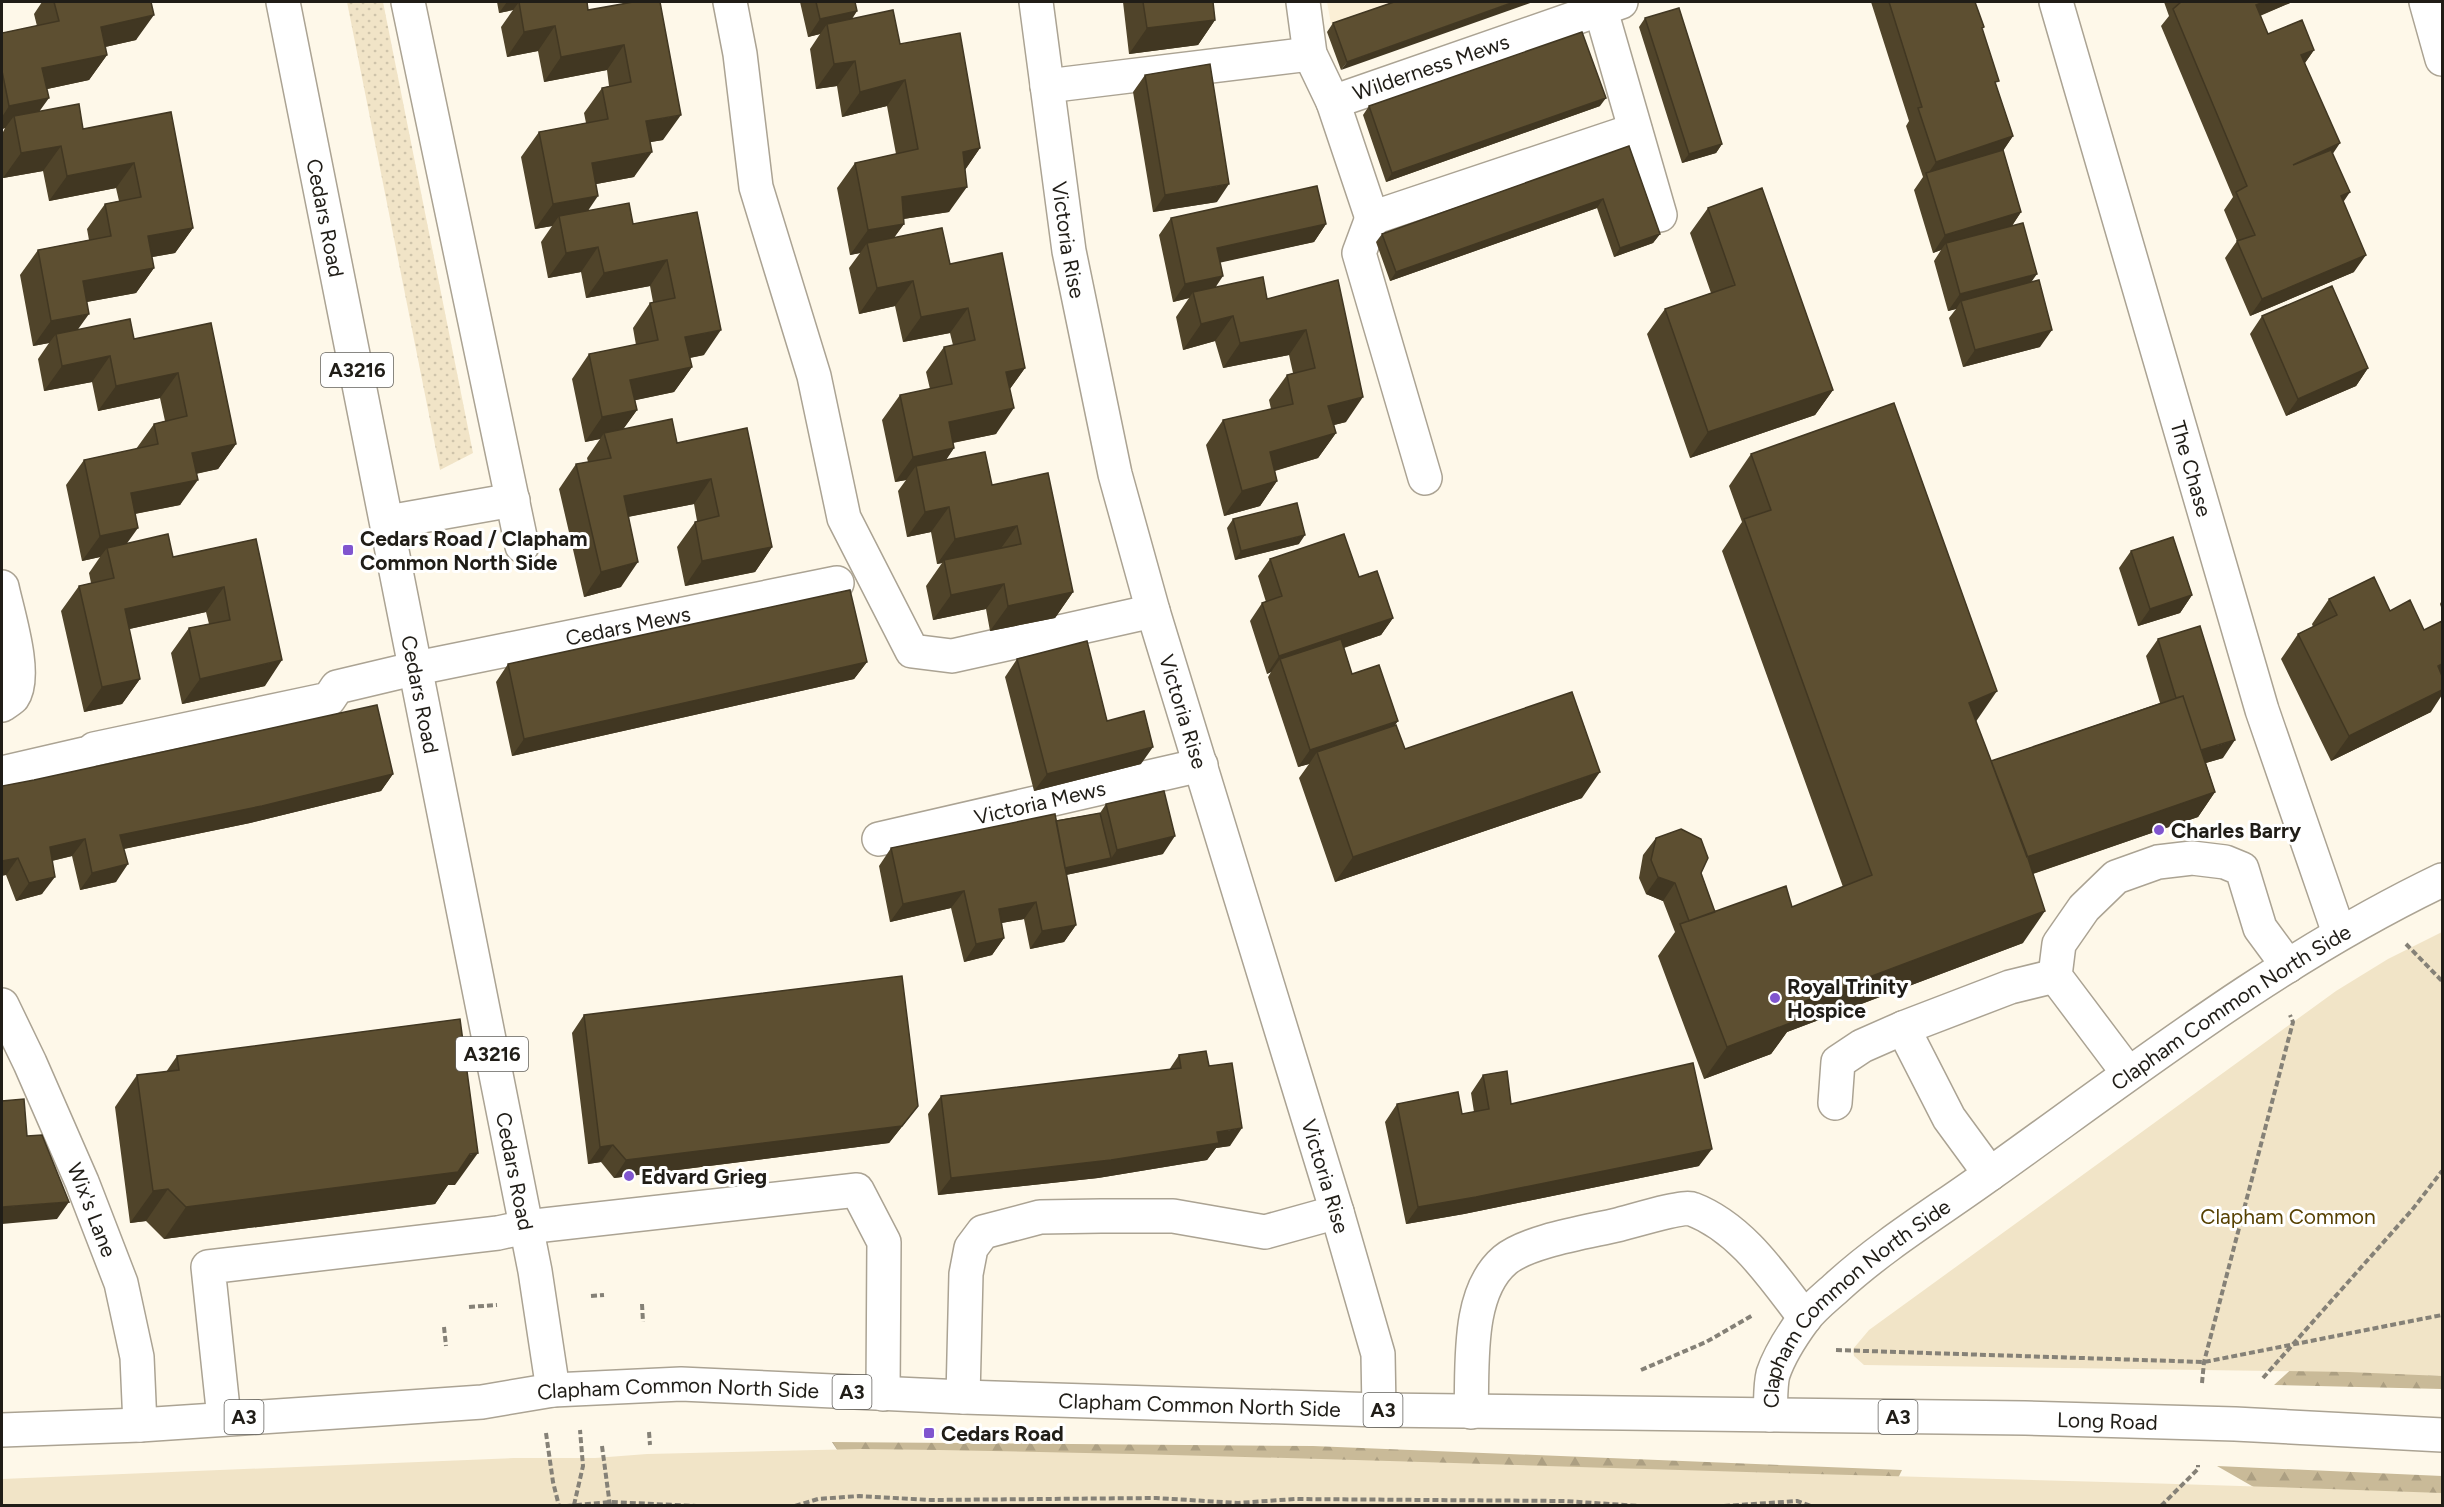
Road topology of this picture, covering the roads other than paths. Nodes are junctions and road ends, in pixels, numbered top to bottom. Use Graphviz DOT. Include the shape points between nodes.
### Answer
graph roads {
  1 [pos="283,2"];
  2 [pos="408,2"];
  3 [pos="730,2"];
  4 [pos="1036,2"];
  5 [pos="1303,2"];
  6 [pos="2056,2"];
  7 [pos="2426,2"];
  8 [pos="1610,4"];
  9 [pos="1310,54"];
  10 [pos="2442,59"];
  11 [pos="1047,86"];
  12 [pos="1333,102"];
  13 [pos="1635,130"];
  14 [pos="1660,215"];
  15 [pos="1372,218"];
  16 [pos="1425,478"];
  17 [pos="513,500"];
  18 [pos="388,522"];
  19 [pos="522,546"];
  20 [pos="837,583"];
  21 [pos="2,587"];
  22 [pos="1153,611"];
  23 [pos="417,668"];
  24 [pos="2,705"];
  25 [pos="1201,765"];
  26 [pos="2,773"];
  27 [pos="879,839"];
  28 [pos="2442,880"];
  29 [pos="2339,933"];
  30 [pos="2288,966"];
  31 [pos="2055,976"];
  32 [pos="2,1005"];
  33 [pos="1903,1028"];
  34 [pos="2128,1073"];
  35 [pos="1835,1103"];
  36 [pos="1990,1174"];
  37 [pos="1337,1212"];
  38 [pos="526,1227"];
  39 [pos="1796,1306"];
  40 [pos="553,1390"];
  41 [pos="883,1394"];
  42 [pos="963,1397"];
  43 [pos="1379,1410"];
  44 [pos="1471,1412"];
  45 [pos="1770,1415"];
  46 [pos="224,1418"];
  47 [pos="140,1425"];
  48 [pos="2,1430"];
  49 [pos="2442,1435"];
  1 -- 18 [label="main road, Cedars Road / A3216"];
  2 -- 17 [label="main road"];
  3 -- 22 [label="main road" via="756,187 814,376 844,518 912,651 952,656"];
  4 -- 11 [label="main road, Victoria Rise"];
  5 -- 9 [label="main road"];
  6 -- 29 [label="main road, The Chase" via="2262,710"];
  7 -- 10 [label="main road"];
  8 -- 12 [label="main road, Wilderness Mews"];
  8 -- 13 [label="main road, Wilderness Mews"];
  9 -- 11 [label="main road"];
  9 -- 12 [label="main road"];
  11 -- 22 [label="main road, Victoria Rise" via="1069,251 1115,474"];
  12 -- 15 [label="main road, Wilderness Mews"];
  13 -- 14 [label="main road, Wilderness Mews"];
  13 -- 15 [label="main road"];
  15 -- 16 [label="main road" via="1359,253"];
  17 -- 18 [label="main road"];
  17 -- 19 [label="main road"];
  18 -- 23 [label="main road, Cedars Road / A3216"];
  20 -- 23 [label="main road, Cedars Mews"];
  21 -- 24 [label="main road" via="18,664 18,685 12,698"];
  22 -- 25 [label="main road, Victoria Rise"];
  23 -- 26 [label="main road, Cedars Mews" via="337,687 329,699"];
  23 -- 38 [label="main road, Cedars Road / A3216"];
  25 -- 27 [label="main road, Victoria Mews"];
  25 -- 37 [label="main road, Victoria Rise"];
  28 -- 29 [label="main road, Clapham Common North Side"];
  29 -- 30 [label="main road, Clapham Common North Side"];
  30 -- 31 [label="main road" via="2260,928 2242,869 2225,862 2192,858 2158,862 2116,877 2084,908 2059,944"];
  30 -- 34 [label="main road, Clapham Common North Side"];
  31 -- 33 [label="main road" via="2010,987"];
  31 -- 34 [label="main road"];
  32 -- 47 [label="main road, Wix's Lane" via="82,1182 121,1283 137,1357"];
  33 -- 35 [label="main road" via="1862,1046 1838,1062"];
  33 -- 36 [label="main road" via="1949,1118"];
  34 -- 36 [label="main road, Clapham Common North Side"];
  36 -- 39 [label="main road, Clapham Common North Side" via="1834,1289"];
  37 -- 42 [label="main road" via="1265,1232 1173,1216 1040,1217 983,1232 971,1248 966,1274"];
  37 -- 43 [label="main road, Victoria Rise" via="1378,1354"];
  38 -- 40 [label="main road, Cedars Road / A3216"];
  38 -- 41 [label="main road" via="857,1190 884,1242"];
  38 -- 46 [label="main road" via="208,1267"];
  39 -- 44 [label="main road" via="1753,1250 1713,1218 1689,1207 1536,1245 1505,1260 1488,1281 1477,1312"];
  39 -- 45 [label="main road, Clapham Common North Side" via="1789,1343 1773,1375"];
  40 -- 41 [label="main road, Clapham Common North Side / A3" via="681,1384"];
  40 -- 46 [label="main road, Clapham Common North Side / A3" via="482,1402"];
  41 -- 42 [label="main road, Clapham Common North Side / A3"];
  42 -- 43 [label="main road, Clapham Common North Side / A3"];
  43 -- 44 [label="main road, Clapham Common North Side / A3"];
  44 -- 45 [label="main road, Clapham Common North Side / A3"];
  45 -- 49 [label="main road, Long Road / A3" via="2155,1422"];
  46 -- 47 [label="main road, Clapham Common North Side / A3"];
  47 -- 48 [label="main road, Clapham Common North Side / A3"];
}
